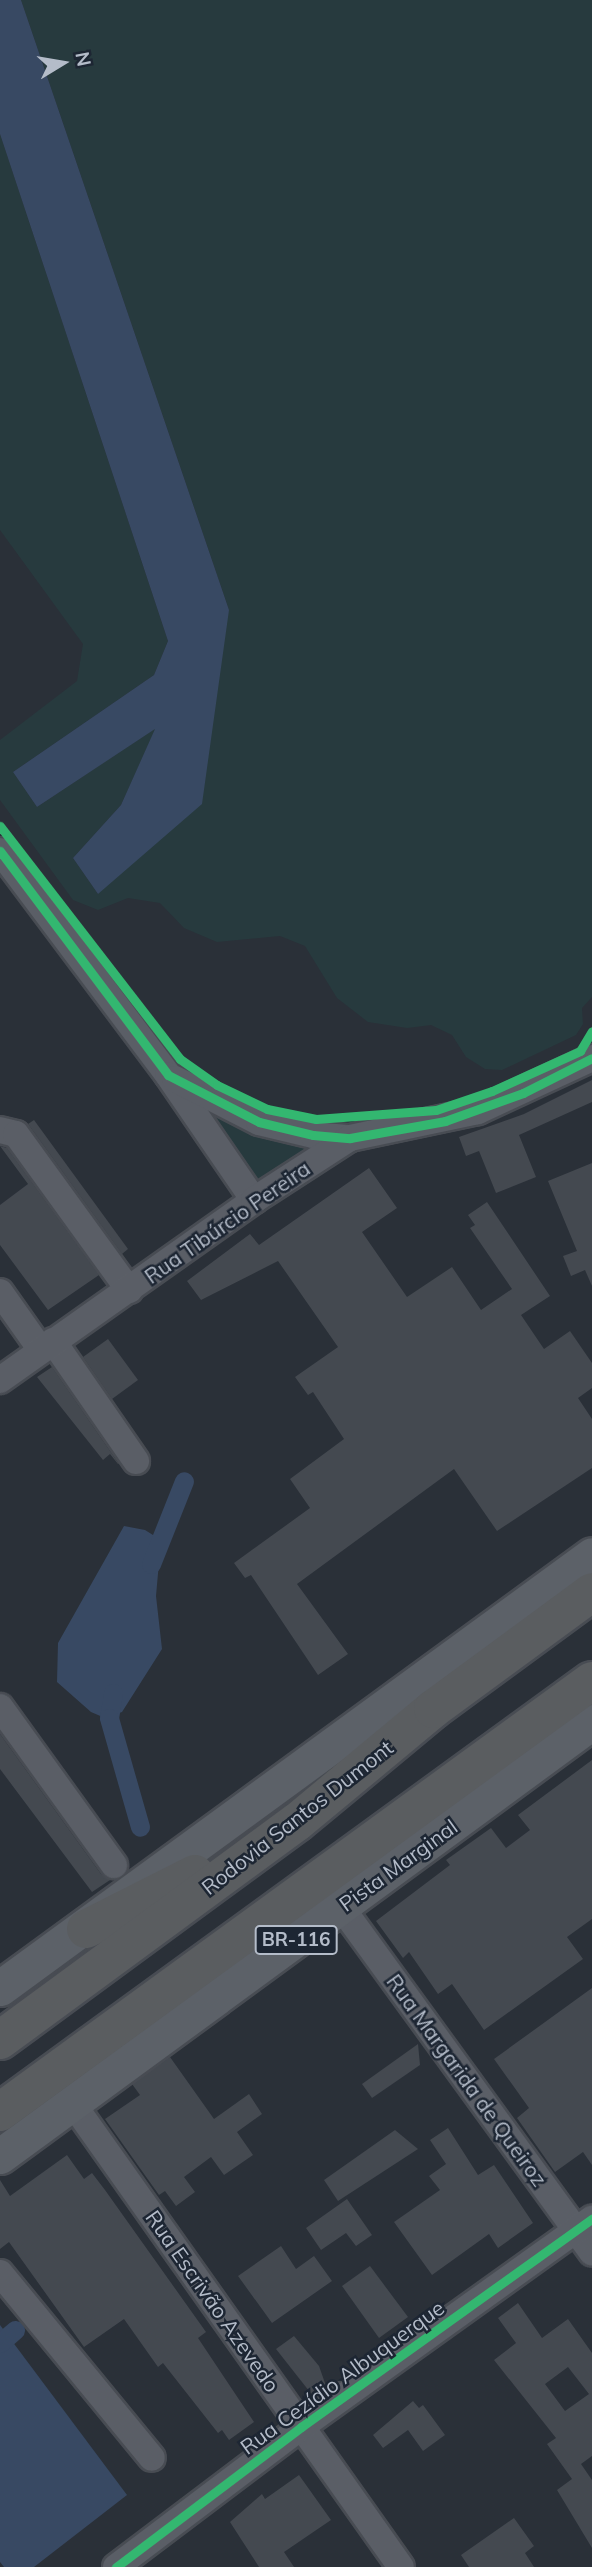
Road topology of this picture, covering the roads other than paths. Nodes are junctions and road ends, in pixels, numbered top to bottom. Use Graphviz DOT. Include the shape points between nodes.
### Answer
graph roads {
  1 [pos="0,851"];
  2 [pos="592,1058"];
  3 [pos="168,1075"];
  4 [pos="0,1130"];
  5 [pos="350,1138"];
  6 [pos="254,1200"];
  7 [pos="132,1288"];
  8 [pos="0,1292"];
  9 [pos="47,1345"];
  10 [pos="0,1380"];
  11 [pos="136,1461"];
  12 [pos="592,1555"];
  13 [pos="592,1592"];
  14 [pos="592,1681"];
  15 [pos="0,1707"];
  16 [pos="592,1722"];
  17 [pos="297,1822"];
  18 [pos="114,1865"];
  19 [pos="341,1907"];
  20 [pos="86,1929"];
  21 [pos="0,1989"];
  22 [pos="0,2040"];
  23 [pos="61,2090"];
  24 [pos="0,2112"];
  25 [pos="0,2129"];
  26 [pos="0,2156"];
  27 [pos="584,2225"];
  28 [pos="592,2252"];
  29 [pos="0,2273"];
  30 [pos="301,2427"];
  31 [pos="152,2458"];
  32 [pos="116,2567"];
  33 [pos="401,2567"];
  1 -- 3 [label="street"];
  2 -- 5 [label="street, Rua Tibúrcio Pereira" via="478,1111"];
  3 -- 5 [label="street" via="259,1122"];
  3 -- 6 [label="street"];
  4 -- 7 [label="street" via="16,1134"];
  5 -- 6 [label="street, Rua Tibúrcio Pereira"];
  6 -- 7 [label="street, Rua Tibúrcio Pereira"];
  7 -- 9 [label="street, Rua Tibúrcio Pereira"];
  8 -- 9 [label="street"];
  9 -- 10 [label="street, Rua Tibúrcio Pereira"];
  9 -- 11 [label="street"];
  12 -- 20 [label="main road"];
  13 -- 17 [label="highway, Rodovia Santos Dumont" via="433,1709"];
  14 -- 23 [label="highway, BR-116"];
  15 -- 18 [label="street"];
  16 -- 19 [label="main road, Pista Marginal / BR-116"];
  17 -- 20 [label="highway"];
  17 -- 22 [label="highway, Rodovia Santos Dumont"];
  19 -- 23 [label="main road, Pista Marginal / BR-116"];
  19 -- 27 [label="street, Rua Margarida de Queiroz"];
  20 -- 21 [label="main road"];
  23 -- 24 [label="highway, BR-116"];
  23 -- 25 [label="highway"];
  23 -- 26 [label="main road, Pista Marginal / BR-116"];
  23 -- 30 [label="street, Rua Escrivão Azevedo"];
  27 -- 28 [label="street, Rua Margarida de Queiroz"];
  27 -- 30 [label="street, Rua Cezídio Albuquerque"];
  29 -- 31 [label="street"];
  30 -- 32 [label="street, Rua Cezídio Albuquerque"];
  30 -- 33 [label="street, Rua Escrivão Azevedo"];
}
